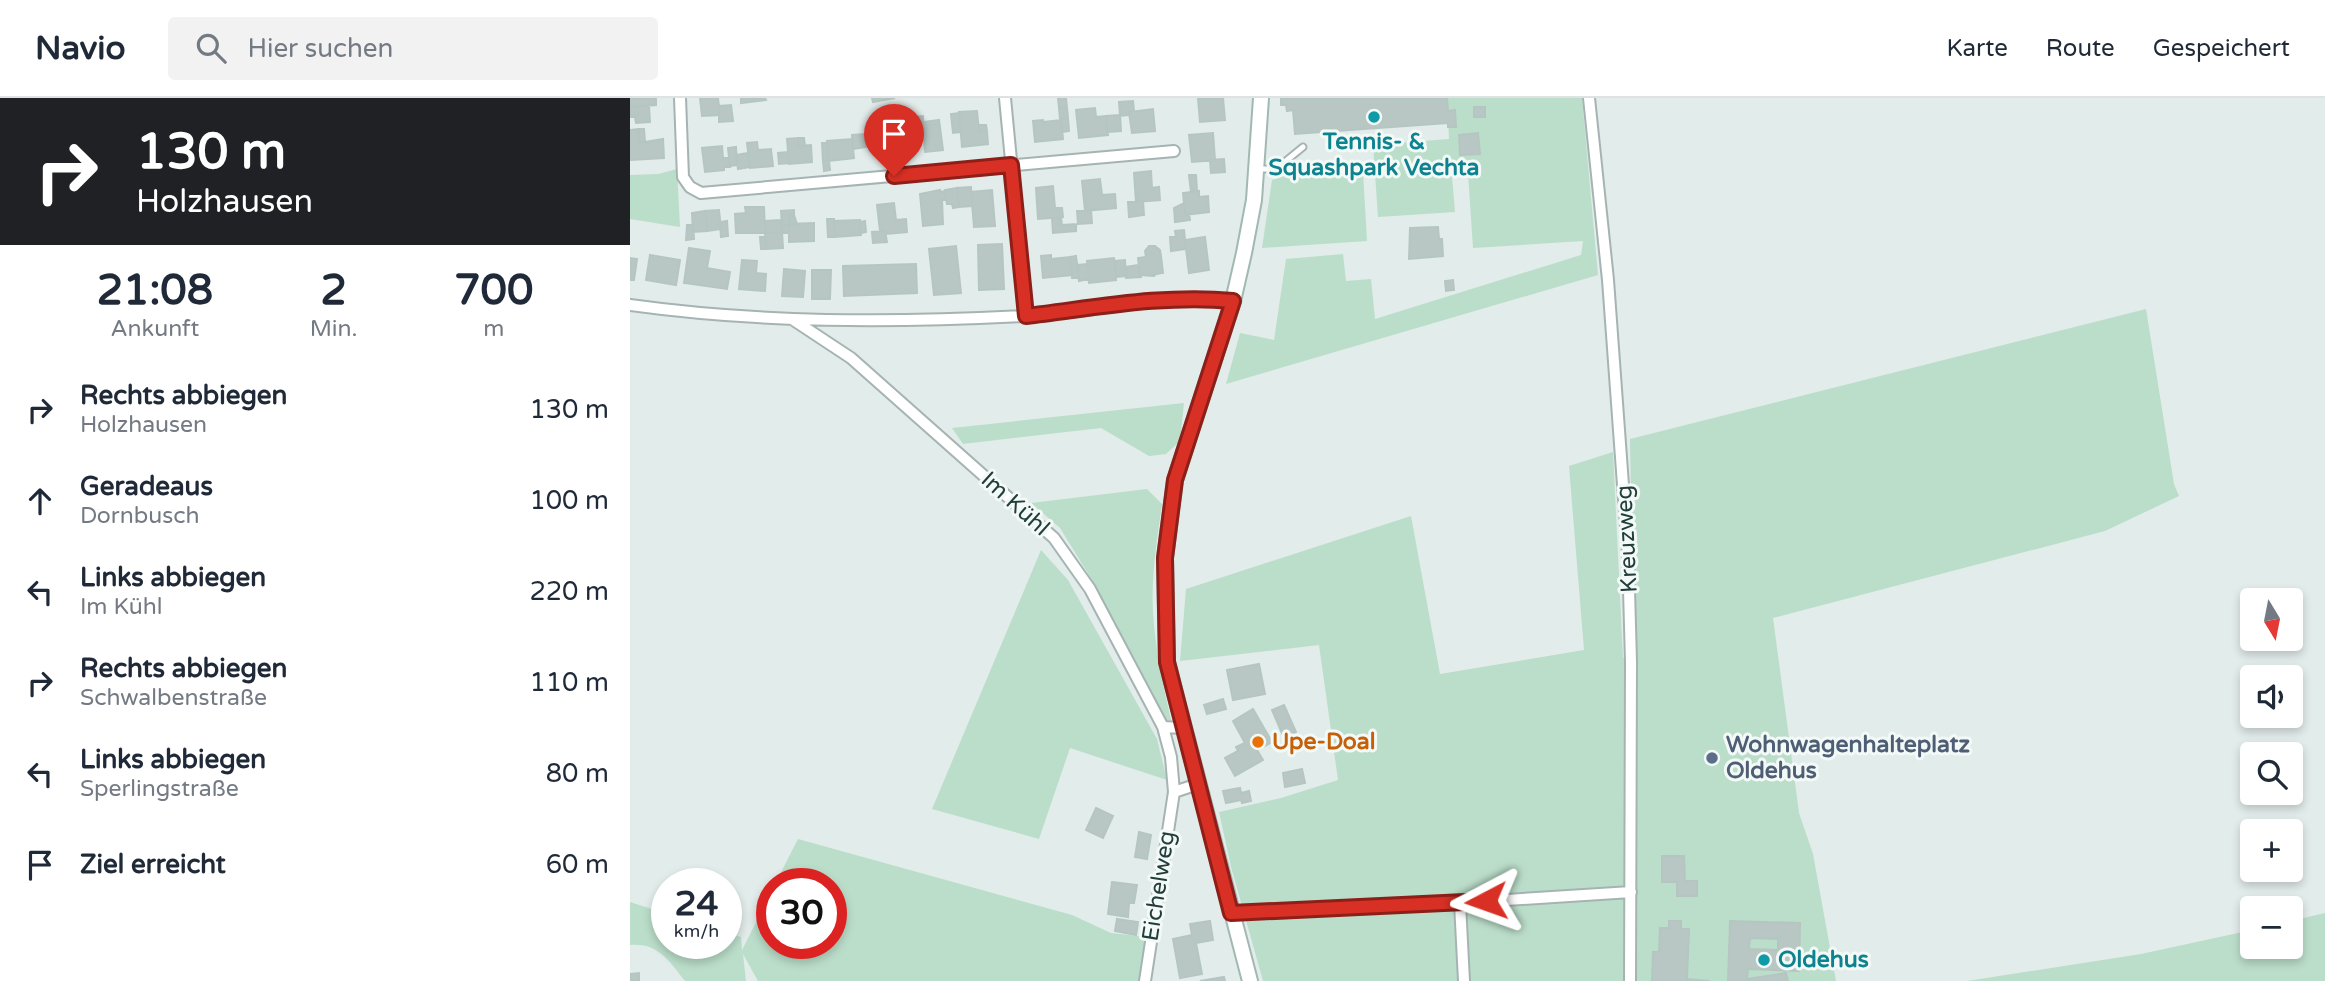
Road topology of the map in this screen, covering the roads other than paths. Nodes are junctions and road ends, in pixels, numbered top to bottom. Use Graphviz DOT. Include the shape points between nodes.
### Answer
graph roads {
  1 [pos="680,98"];
  2 [pos="1005,98"];
  3 [pos="1261,98"];
  4 [pos="1589,98"];
  5 [pos="1303,147"];
  6 [pos="1174,151"];
  7 [pos="1011,165"];
  8 [pos="1257,169"];
  9 [pos="1233,301"];
  10 [pos="630,305"];
  11 [pos="1026,316"];
  12 [pos="792,319"];
  13 [pos="1163,727"];
  14 [pos="1183,728"];
  15 [pos="1198,784"];
  16 [pos="1174,792"];
  17 [pos="1631,892"];
  18 [pos="1460,903"];
  19 [pos="1231,913"];
  20 [pos="1145,981"];
  21 [pos="1250,981"];
  22 [pos="1464,981"];
  23 [pos="1630,981"];
  1 -- 7 [label="street" via="683,177 701,193"];
  2 -- 7 [label="street"];
  3 -- 8 [label="street"];
  4 -- 17 [label="street, Kreuzweg" via="1628,553"];
  5 -- 8 [label="lane" via="1276,169"];
  6 -- 7 [label="street"];
  7 -- 11 [label="street"];
  8 -- 9 [label="street"];
  9 -- 11 [label="street, Im Kühl" via="1204,298 1133,303"];
  9 -- 14 [label="street" via="1175,480 1168,530 1167,662"];
  10 -- 12 [label="street, Im Kühl"];
  11 -- 12 [label="street, Im Kühl"];
  12 -- 13 [label="street, Im Kühl" via="851,358 1054,538 1090,589"];
  13 -- 14 [label="street"];
  13 -- 16 [label="street, Eichelweg"];
  14 -- 15 [label="street"];
  15 -- 16 [label="street"];
  15 -- 19 [label="street"];
  16 -- 20 [label="street, Eichelweg"];
  17 -- 18 [label="street"];
  17 -- 23 [label="street, Kreuzweg"];
  18 -- 19 [label="street"];
  18 -- 22 [label="street"];
  19 -- 21 [label="street"];
}
